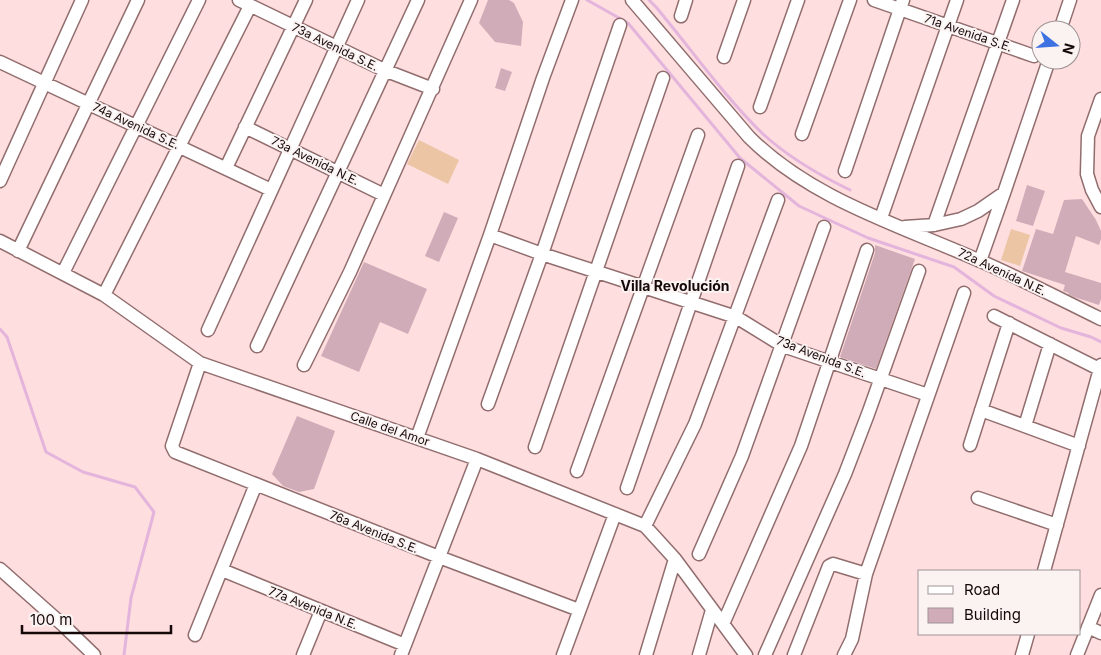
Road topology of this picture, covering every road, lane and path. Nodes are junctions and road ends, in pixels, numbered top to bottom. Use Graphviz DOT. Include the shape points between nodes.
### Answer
graph roads {
  1 [pos="82,0"];
  2 [pos="138,0"];
  3 [pos="199,0"];
  4 [pos="306,0"];
  5 [pos="358,0"];
  6 [pos="418,0"];
  7 [pos="471,0"];
  8 [pos="572,0"];
  9 [pos="632,0"];
  10 [pos="686,0"];
  11 [pos="744,0"];
  12 [pos="798,0"];
  13 [pos="850,0"];
  14 [pos="874,0"];
  15 [pos="957,0"];
  16 [pos="1014,0"];
  17 [pos="1070,0"];
  18 [pos="244,2"];
  19 [pos="902,4"];
  20 [pos="681,16"];
  21 [pos="1063,20"];
  22 [pos="620,26"];
  23 [pos="948,26"];
  24 [pos="294,27"];
  25 [pos="999,44"];
  26 [pos="335,48"];
  27 [pos="1031,55"];
  28 [pos="724,57"];
  29 [pos="0,62"];
  30 [pos="384,70"];
  31 [pos="1046,70"];
  32 [pos="663,78"];
  33 [pos="44,83"];
  34 [pos="433,89"];
  35 [pos="1101,100"];
  36 [pos="88,104"];
  37 [pos="760,107"];
  38 [pos="136,126"];
  39 [pos="245,128"];
  40 [pos="802,134"];
  41 [pos="698,135"];
  42 [pos="180,147"];
  43 [pos="290,150"];
  44 [pos="738,166"];
  45 [pos="226,168"];
  46 [pos="845,171"];
  47 [pos="337,172"];
  48 [pos="0,181"];
  49 [pos="271,190"];
  50 [pos="1004,194"];
  51 [pos="384,195"];
  52 [pos="778,200"];
  53 [pos="1101,207"];
  54 [pos="881,218"];
  55 [pos="934,225"];
  56 [pos="824,227"];
  57 [pos="902,228"];
  58 [pos="490,235"];
  59 [pos="0,241"];
  60 [pos="867,250"];
  61 [pos="18,251"];
  62 [pos="542,254"];
  63 [pos="980,261"];
  64 [pos="918,271"];
  65 [pos="596,272"];
  66 [pos="63,274"];
  67 [pos="643,287"];
  68 [pos="964,293"];
  69 [pos="104,295"];
  70 [pos="691,302"];
  71 [pos="994,316"];
  72 [pos="736,317"];
  73 [pos="1101,319"];
  74 [pos="1009,323"];
  75 [pos="208,330"];
  76 [pos="1050,344"];
  77 [pos="257,346"];
  78 [pos="783,346"];
  79 [pos="829,362"];
  80 [pos="200,363"];
  81 [pos="304,365"];
  82 [pos="1101,368"];
  83 [pos="881,380"];
  84 [pos="928,395"];
  85 [pos="488,404"];
  86 [pos="981,410"];
  87 [pos="1024,426"];
  88 [pos="417,438"];
  89 [pos="970,446"];
  90 [pos="1079,446"];
  91 [pos="535,447"];
  92 [pos="477,459"];
  93 [pos="577,472"];
  94 [pos="256,484"];
  95 [pos="627,488"];
  96 [pos="978,498"];
  97 [pos="615,514"];
  98 [pos="1057,525"];
  99 [pos="645,526"];
  100 [pos="699,554"];
  101 [pos="438,558"];
  102 [pos="675,560"];
  103 [pos="0,569"];
  104 [pos="222,570"];
  105 [pos="1044,570"];
  106 [pos="866,574"];
  107 [pos="1101,595"];
  108 [pos="579,610"];
  109 [pos="712,610"];
  110 [pos="321,611"];
  111 [pos="723,624"];
  112 [pos="1088,627"];
  113 [pos="1101,633"];
  114 [pos="195,635"];
  115 [pos="1028,635"];
  116 [pos="403,650"];
  117 [pos="94,655"];
  118 [pos="303,655"];
  119 [pos="563,655"];
  120 [pos="646,655"];
  121 [pos="698,655"];
  122 [pos="746,655"];
  123 [pos="765,655"];
  124 [pos="794,655"];
  125 [pos="844,655"];
  126 [pos="1022,655"];
  127 [pos="1077,655"];
  1 -- 33 [label="street"];
  2 -- 36 [label="street"];
  3 -- 38 [label="street"];
  4 -- 24 [label="street"];
  5 -- 26 [label="street"];
  6 -- 30 [label="street"];
  7 -- 34 [label="street"];
  8 -- 58 [label="street"];
  9 -- 54 [label="street, 72a Avenida N.E." via="760,148 788,170 834,198"];
  10 -- 20 [label="street"];
  11 -- 28 [label="street"];
  12 -- 37 [label="street"];
  13 -- 40 [label="street"];
  14 -- 19 [label="street, 71a Avenida S.E."];
  15 -- 23 [label="street"];
  16 -- 25 [label="street"];
  17 -- 21 [label="street"];
  18 -- 24 [label="street, 73a Avenida S.E."];
  18 -- 42 [label="street"];
  19 -- 23 [label="street, 71a Avenida S.E."];
  19 -- 46 [label="street"];
  22 -- 62 [label="street"];
  23 -- 25 [label="street, 71a Avenida S.E."];
  23 -- 54 [label="street"];
  24 -- 26 [label="street, 73a Avenida S.E."];
  24 -- 39 [label="street"];
  25 -- 27 [label="street, 71a Avenida S.E."];
  25 -- 55 [label="street"];
  26 -- 30 [label="street, 73a Avenida S.E."];
  26 -- 43 [label="street"];
  29 -- 33 [label="street, 74a Avenida S.E."];
  30 -- 34 [label="street, 73a Avenida S.E."];
  30 -- 47 [label="street"];
  31 -- 50 [label="street"];
  32 -- 65 [label="street"];
  33 -- 36 [label="street, 74a Avenida S.E."];
  33 -- 48 [label="street"];
  34 -- 51 [label="street"];
  35 -- 53 [label="street" via="1088,136 1086,174"];
  36 -- 38 [label="street, 74a Avenida S.E."];
  36 -- 61 [label="street"];
  38 -- 42 [label="street, 74a Avenida S.E."];
  38 -- 66 [label="street"];
  39 -- 43 [label="street, 73a Avenida N.E."];
  39 -- 45 [label="street"];
  41 -- 67 [label="street"];
  42 -- 45 [label="street, 74a Avenida S.E."];
  42 -- 69 [label="street"];
  43 -- 47 [label="street, 73a Avenida N.E."];
  43 -- 49 [label="street"];
  44 -- 70 [label="street"];
  45 -- 49 [label="street, 74a Avenida S.E."];
  47 -- 51 [label="street, 73a Avenida N.E."];
  47 -- 77 [label="street"];
  49 -- 75 [label="street"];
  50 -- 55 [label="street" via="960,219"];
  50 -- 63 [label="street"];
  51 -- 81 [label="street"];
  52 -- 72 [label="street"];
  54 -- 57 [label="street, 72a Avenida N.E."];
  55 -- 57 [label="street"];
  56 -- 78 [label="street"];
  57 -- 63 [label="street, 72a Avenida N.E."];
  58 -- 62 [label="street, 73a Avenida S.E."];
  58 -- 88 [label="street"];
  59 -- 61 [label="street, Calle del Amor"];
  60 -- 79 [label="street"];
  61 -- 66 [label="street, Calle del Amor"];
  62 -- 65 [label="street, 73a Avenida S.E."];
  62 -- 85 [label="street"];
  63 -- 73 [label="street, 72a Avenida N.E."];
  64 -- 83 [label="street"];
  65 -- 67 [label="street, 73a Avenida S.E."];
  65 -- 91 [label="street"];
  66 -- 69 [label="street, Calle del Amor"];
  67 -- 70 [label="street, 73a Avenida S.E."];
  67 -- 93 [label="street"];
  68 -- 84 [label="street"];
  69 -- 80 [label="street, Calle del Amor"];
  70 -- 72 [label="street, 73a Avenida S.E."];
  70 -- 95 [label="street"];
  71 -- 74 [label="street"];
  72 -- 78 [label="street, 73a Avenida S.E."];
  72 -- 99 [label="street" via="695,424"];
  74 -- 76 [label="street"];
  74 -- 86 [label="street"];
  76 -- 82 [label="street"];
  76 -- 87 [label="street"];
  78 -- 79 [label="street, 73a Avenida S.E."];
  78 -- 100 [label="street" via="742,456"];
  79 -- 83 [label="street, 73a Avenida S.E."];
  79 -- 111 [label="street" via="801,446"];
  80 -- 88 [label="street, Calle del Amor"];
  80 -- 94 [label="street, 76a Avenida S.E." via="172,446 175,452"];
  82 -- 90 [label="street"];
  83 -- 84 [label="street, 73a Avenida S.E."];
  83 -- 123 [label="street" via="845,474"];
  84 -- 106 [label="street"];
  86 -- 87 [label="street"];
  86 -- 89 [label="street"];
  87 -- 90 [label="street"];
  88 -- 92 [label="street, Calle del Amor"];
  90 -- 98 [label="street"];
  92 -- 97 [label="street, Calle del Amor"];
  92 -- 101 [label="street"];
  94 -- 101 [label="street, 76a Avenida S.E."];
  94 -- 104 [label="street"];
  96 -- 98 [label="street"];
  97 -- 99 [label="street, Calle del Amor"];
  97 -- 108 [label="street"];
  98 -- 105 [label="street"];
  99 -- 102 [label="street, Calle del Amor"];
  101 -- 108 [label="street, 76a Avenida S.E."];
  101 -- 116 [label="street"];
  102 -- 109 [label="street, Calle del Amor"];
  102 -- 120 [label="street"];
  103 -- 117 [label="street"];
  104 -- 110 [label="street, 77a Avenida N.E."];
  104 -- 114 [label="street"];
  106 -- 124 [label="street" via="833,564 829,566"];
  106 -- 125 [label="street" via="852,639"];
  107 -- 112 [label="street"];
  108 -- 119 [label="street"];
  109 -- 111 [label="street, Calle del Amor"];
  109 -- 121 [label="street"];
  110 -- 116 [label="street, 77a Avenida N.E."];
  110 -- 118 [label="street"];
  111 -- 122 [label="street, Calle del Amor"];
  112 -- 113 [label="street"];
  112 -- 127 [label="street"];
  115 -- 126 [label="street"];
}
